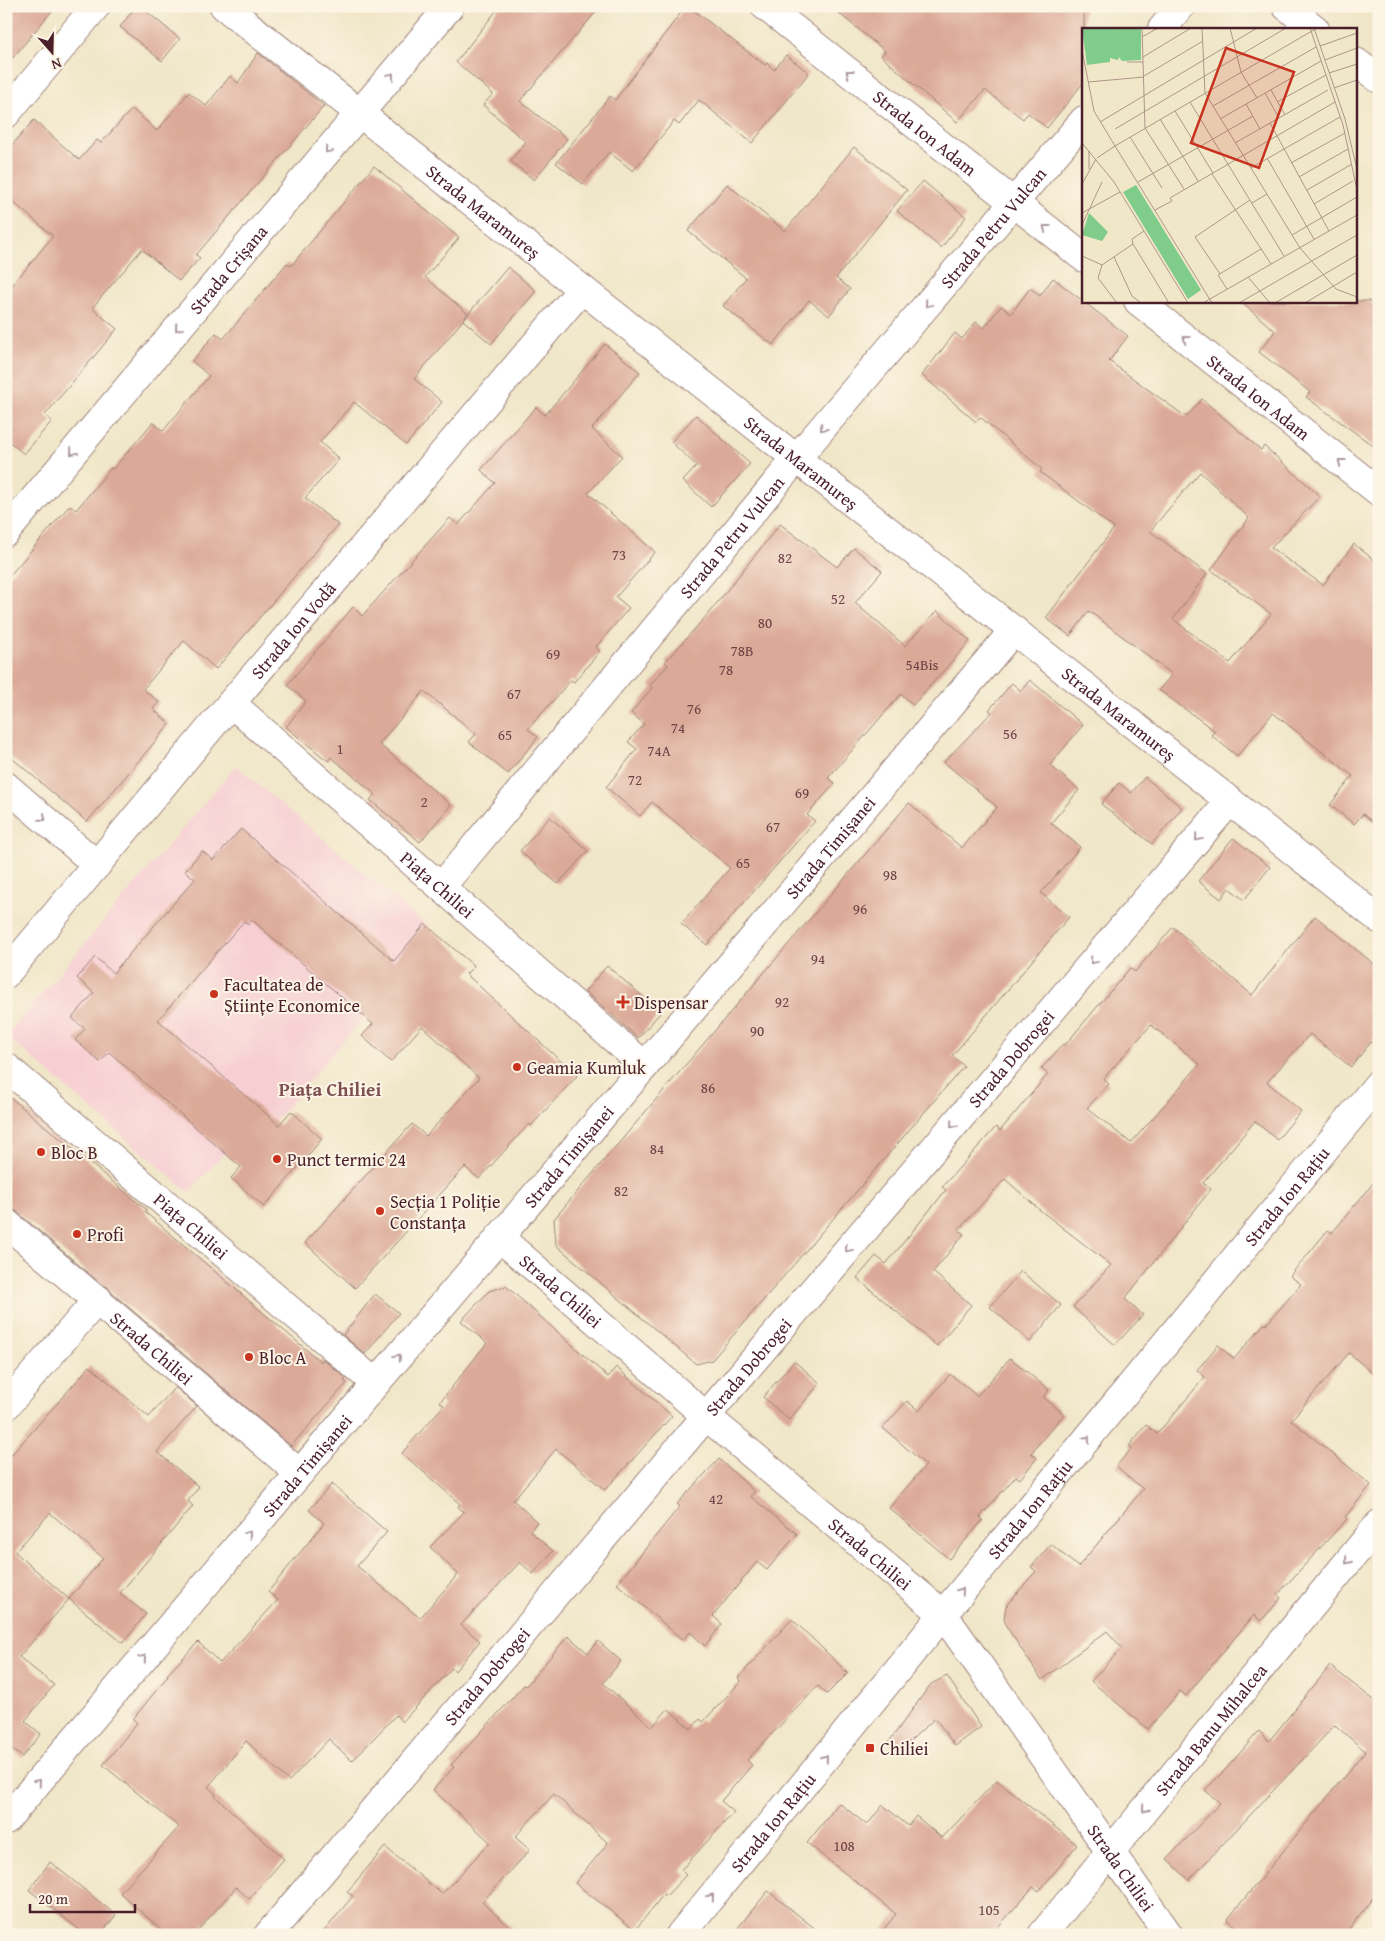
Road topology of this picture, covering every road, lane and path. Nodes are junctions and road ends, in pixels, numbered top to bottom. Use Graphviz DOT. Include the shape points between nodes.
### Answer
graph roads {
  1 [pos="96,6"];
  2 [pos="224,6"];
  3 [pos="450,6"];
  4 [pos="765,6"];
  5 [pos="1181,6"];
  6 [pos="1286,6"];
  7 [pos="1163,28"];
  8 [pos="1314,28"];
  9 [pos="1358,63"];
  10 [pos="1379,79"];
  11 [pos="359,113"];
  12 [pos="6,114"];
  13 [pos="1082,122"];
  14 [pos="1013,203"];
  15 [pos="1082,256"];
  16 [pos="582,289"];
  17 [pos="1139,302"];
  18 [pos="796,459"];
  19 [pos="1379,492"];
  20 [pos="6,532"];
  21 [pos="1014,630"];
  22 [pos="232,703"];
  23 [pos="6,786"];
  24 [pos="1230,801"];
  25 [pos="97,865"];
  26 [pos="441,887"];
  27 [pos="1379,919"];
  28 [pos="6,974"];
  29 [pos="644,1066"];
  30 [pos="6,1067"];
  31 [pos="1379,1083"];
  32 [pos="6,1223"];
  33 [pos="499,1237"];
  34 [pos="98,1299"];
  35 [pos="375,1383"];
  36 [pos="6,1406"];
  37 [pos="706,1416"];
  38 [pos="299,1473"];
  39 [pos="1379,1524"];
  40 [pos="943,1614"];
  41 [pos="6,1820"];
  42 [pos="1111,1851"];
  43 [pos="268,1935"];
  44 [pos="680,1935"];
  45 [pos="1042,1935"];
  46 [pos="1169,1935"];
  1 -- 12 [label="street"];
  2 -- 11 [label="street, Strada Maramureș"];
  11 -- 3 [label="street, Strada Crișana, one-way"];
  14 -- 4 [label="street, Strada Ion Adam, one-way"];
  5 -- 7 [label="street"];
  6 -- 8 [label="street"];
  9 -- 10 [label="street"];
  11 -- 16 [label="street, Strada Maramureș"];
  11 -- 20 [label="street, Strada Crișana, one-way"];
  13 -- 14 [label="street, Strada Petru Vulcan"];
  15 -- 14 [label="street, Strada Ion Adam, one-way"];
  14 -- 18 [label="street, Strada Petru Vulcan, one-way"];
  16 -- 18 [label="street, Strada Maramureș"];
  16 -- 22 [label="street, Strada Ion Vodă"];
  19 -- 17 [label="street, Strada Ion Adam, one-way"];
  18 -- 21 [label="street, Strada Maramureș"];
  18 -- 26 [label="street, Strada Petru Vulcan"];
  21 -- 24 [label="street, Strada Maramureș"];
  21 -- 29 [label="street, Strada Timișanei"];
  22 -- 25 [label="street, Strada Ion Vodă"];
  22 -- 26 [label="street, Piața Chiliei"];
  23 -- 25 [label="street, one-way"];
  24 -- 27 [label="street, Strada Maramureș"];
  24 -- 37 [label="street, Strada Dobrogei, one-way"];
  25 -- 28 [label="street, Strada Ion Vodă"];
  26 -- 29 [label="street, Piața Chiliei"];
  29 -- 33 [label="street, Strada Timișanei"];
  30 -- 35 [label="street, Piața Chiliei"];
  40 -- 31 [label="street, Strada Ion Rațiu, one-way"];
  32 -- 34 [label="street, Strada Chiliei"];
  35 -- 33 [label="street, Strada Timișanei, one-way"];
  33 -- 37 [label="street, Strada Chiliei"];
  34 -- 36 [label="street"];
  34 -- 38 [label="street, Strada Chiliei"];
  35 -- 38 [label="street, Strada Timișanei"];
  37 -- 40 [label="street, Strada Chiliei"];
  37 -- 43 [label="street, Strada Dobrogei"];
  41 -- 38 [label="street, Strada Timișanei, one-way"];
  39 -- 42 [label="street, Strada Banu Mihalcea, one-way"];
  40 -- 42 [label="street, Strada Chiliei"];
  44 -- 40 [label="street, Strada Ion Rațiu, one-way"];
  42 -- 45 [label="street, Strada Banu Mihalcea"];
  42 -- 46 [label="street, Strada Chiliei"];
}
